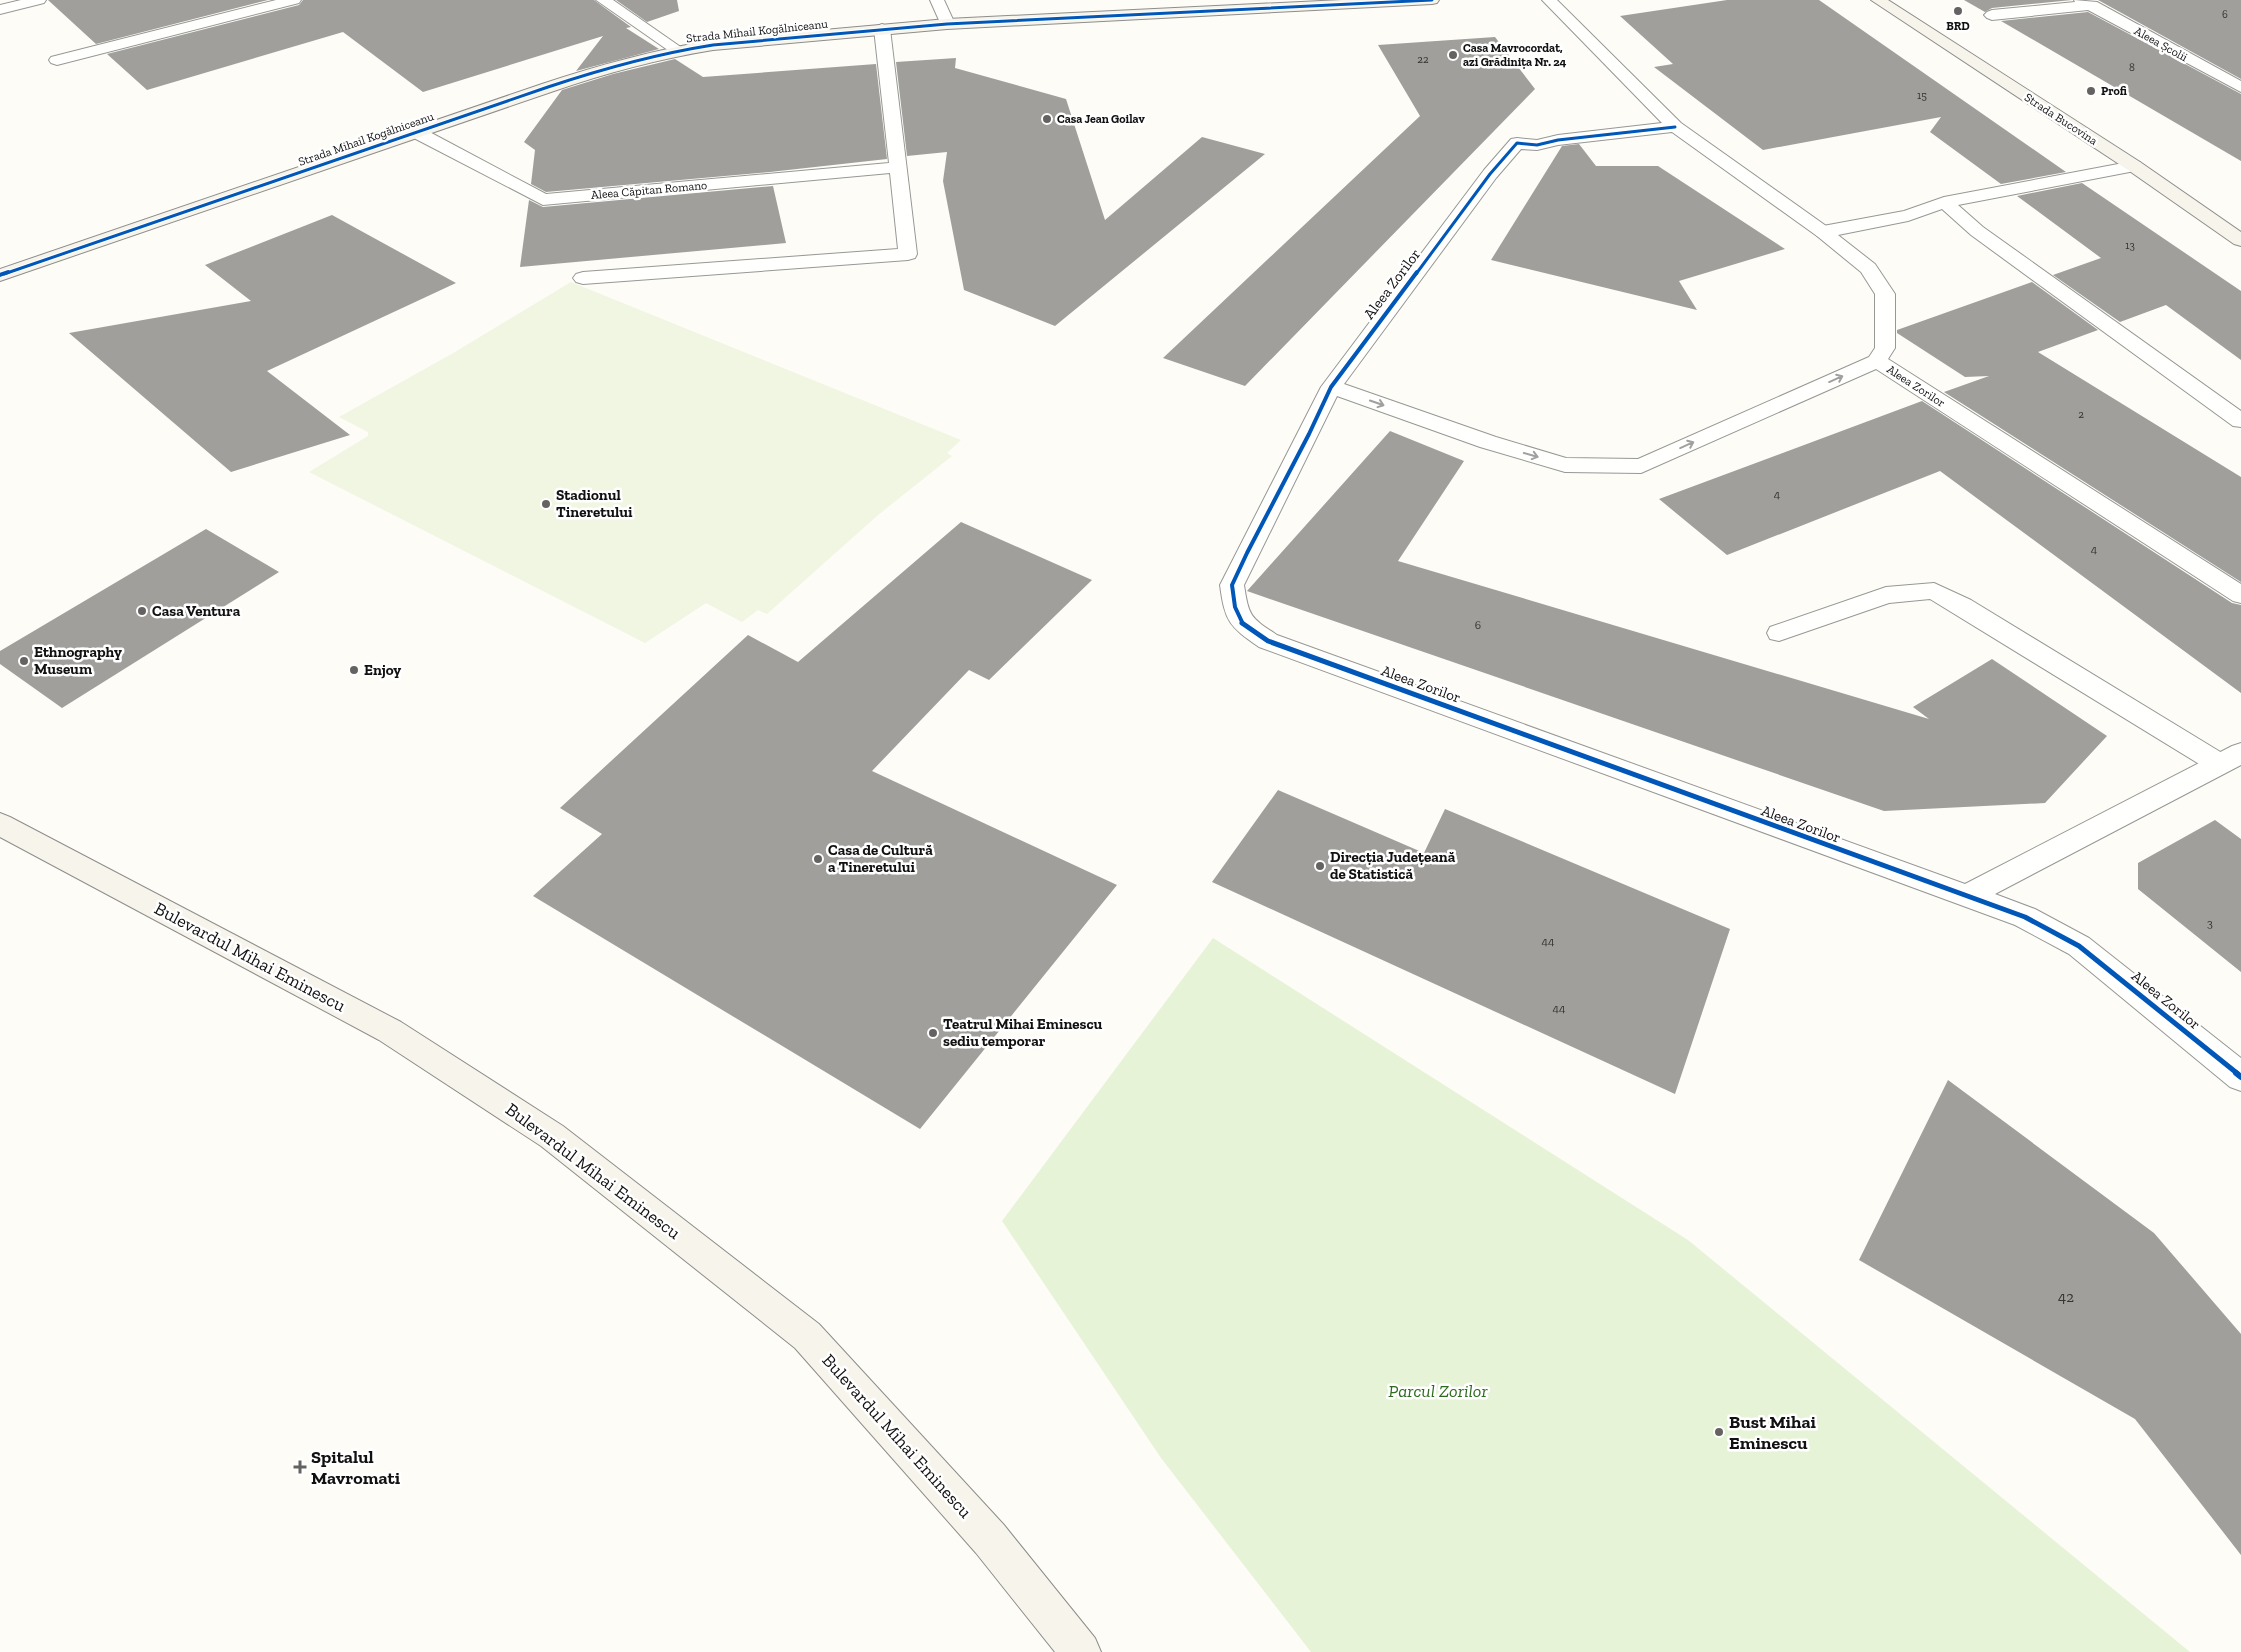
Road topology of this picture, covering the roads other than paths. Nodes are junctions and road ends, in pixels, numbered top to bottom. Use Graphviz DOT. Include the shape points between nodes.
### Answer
graph roads {
  1 [pos="38,0"];
  2 [pos="294,0"];
  3 [pos="603,0"];
  4 [pos="936,0"];
  5 [pos="1432,0"];
  6 [pos="1549,0"];
  7 [pos="1878,0"];
  8 [pos="2086,3"];
  9 [pos="0,10"];
  10 [pos="1992,15"];
  11 [pos="947,24"];
  12 [pos="882,29"];
  13 [pos="677,50"];
  14 [pos="57,60"];
  15 [pos="2241,87"];
  16 [pos="1675,127"];
  17 [pos="416,132"];
  18 [pos="2134,166"];
  19 [pos="898,167"];
  20 [pos="1944,202"];
  21 [pos="1823,232"];
  22 [pos="2241,240"];
  23 [pos="0,275"];
  24 [pos="583,278"];
  25 [pos="1877,361"];
  26 [pos="1330,387"];
  27 [pos="2241,421"];
  28 [pos="2241,595"];
  29 [pos="1779,633"];
  30 [pos="2229,758"];
  31 [pos="0,824"];
  32 [pos="1967,896"];
  33 [pos="2241,1076"];
  34 [pos="1081,1652"];
  1 -- 9 [label="street"];
  2 -- 14 [label="street"];
  3 -- 13 [label="street"];
  4 -- 11 [label="street"];
  5 -- 11 [label="street, Strada Mihail Kogălniceanu"];
  6 -- 16 [label="street, Aleea Zorilor"];
  7 -- 18 [label="street, Strada Bucovina"];
  8 -- 10 [label="street"];
  8 -- 15 [label="street, Aleea Școlii"];
  11 -- 12 [label="street, Strada Mihail Kogălniceanu"];
  12 -- 13 [label="street, Strada Mihail Kogălniceanu"];
  12 -- 19 [label="street"];
  13 -- 17 [label="street, Strada Mihail Kogălniceanu" via="594,73"];
  16 -- 21 [label="street, Aleea Zorilor"];
  16 -- 26 [label="street, Aleea Zorilor" via="1537,145 1516,143"];
  17 -- 19 [label="street, Aleea Căpitan Romano" via="543,200"];
  17 -- 23 [label="street, Strada Mihail Kogălniceanu"];
  18 -- 20 [label="street"];
  18 -- 22 [label="street, Strada Bucovina"];
  19 -- 24 [label="street" via="908,254"];
  20 -- 21 [label="street" via="1908,216"];
  20 -- 27 [label="street" via="1977,231"];
  21 -- 25 [label="street, Aleea Zorilor" via="1868,268 1885,294 1885,348"];
  26 -- 25 [label="street, one-way" via="1565,465 1641,466"];
  25 -- 28 [label="street, Aleea Zorilor"];
  26 -- 32 [label="street, Aleea Zorilor" via="1232,585 1235,607 1243,624 1268,641"];
  29 -- 30 [label="street" via="1886,595 1934,591"];
  30 -- 32 [label="street"];
  31 -- 34 [label="street, Bulevardul Mihai Eminescu" via="390,1031 552,1136 807,1336 990,1539"];
  32 -- 33 [label="street, Aleea Zorilor" via="2025,917 2079,946"];
}
